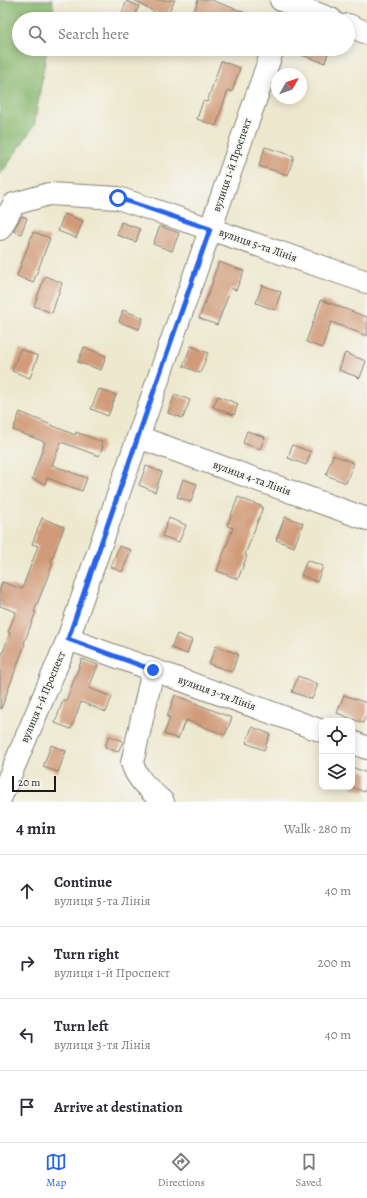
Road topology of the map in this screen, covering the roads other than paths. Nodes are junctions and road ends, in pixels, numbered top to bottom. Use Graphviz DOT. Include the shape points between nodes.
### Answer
graph roads {
  1 [pos="286,6"];
  2 [pos="307,12"];
  3 [pos="355,28"];
  4 [pos="367,32"];
  5 [pos="271,56"];
  6 [pos="0,229"];
  7 [pos="210,229"];
  8 [pos="367,282"];
  9 [pos="138,437"];
  10 [pos="367,519"];
  11 [pos="68,639"];
  12 [pos="153,670"];
  13 [pos="319,730"];
  14 [pos="355,743"];
  15 [pos="367,748"];
  16 [pos="0,799"];
  17 [pos="163,802"];
  1 -- 2 [label="street"];
  3 -- 4 [label="street"];
  5 -- 7 [label="street, вулиця 1-й Проспект"];
  6 -- 7 [label="street, вулиця 5-та Лінія" via="14,204 49,194 118,198"];
  7 -- 8 [label="street, вулиця 5-та Лінія"];
  7 -- 9 [label="street, вулиця 1-й Проспект"];
  9 -- 10 [label="street, вулиця 4-та Лінія"];
  9 -- 11 [label="street, вулиця 1-й Проспект"];
  11 -- 12 [label="street, вулиця 3-тя Лінія"];
  11 -- 16 [label="street, вулиця 1-й Проспект"];
  12 -- 13 [label="street, вулиця 3-тя Лінія"];
  12 -- 17 [label="street" via="132,763 140,780"];
  14 -- 15 [label="street"];
}
